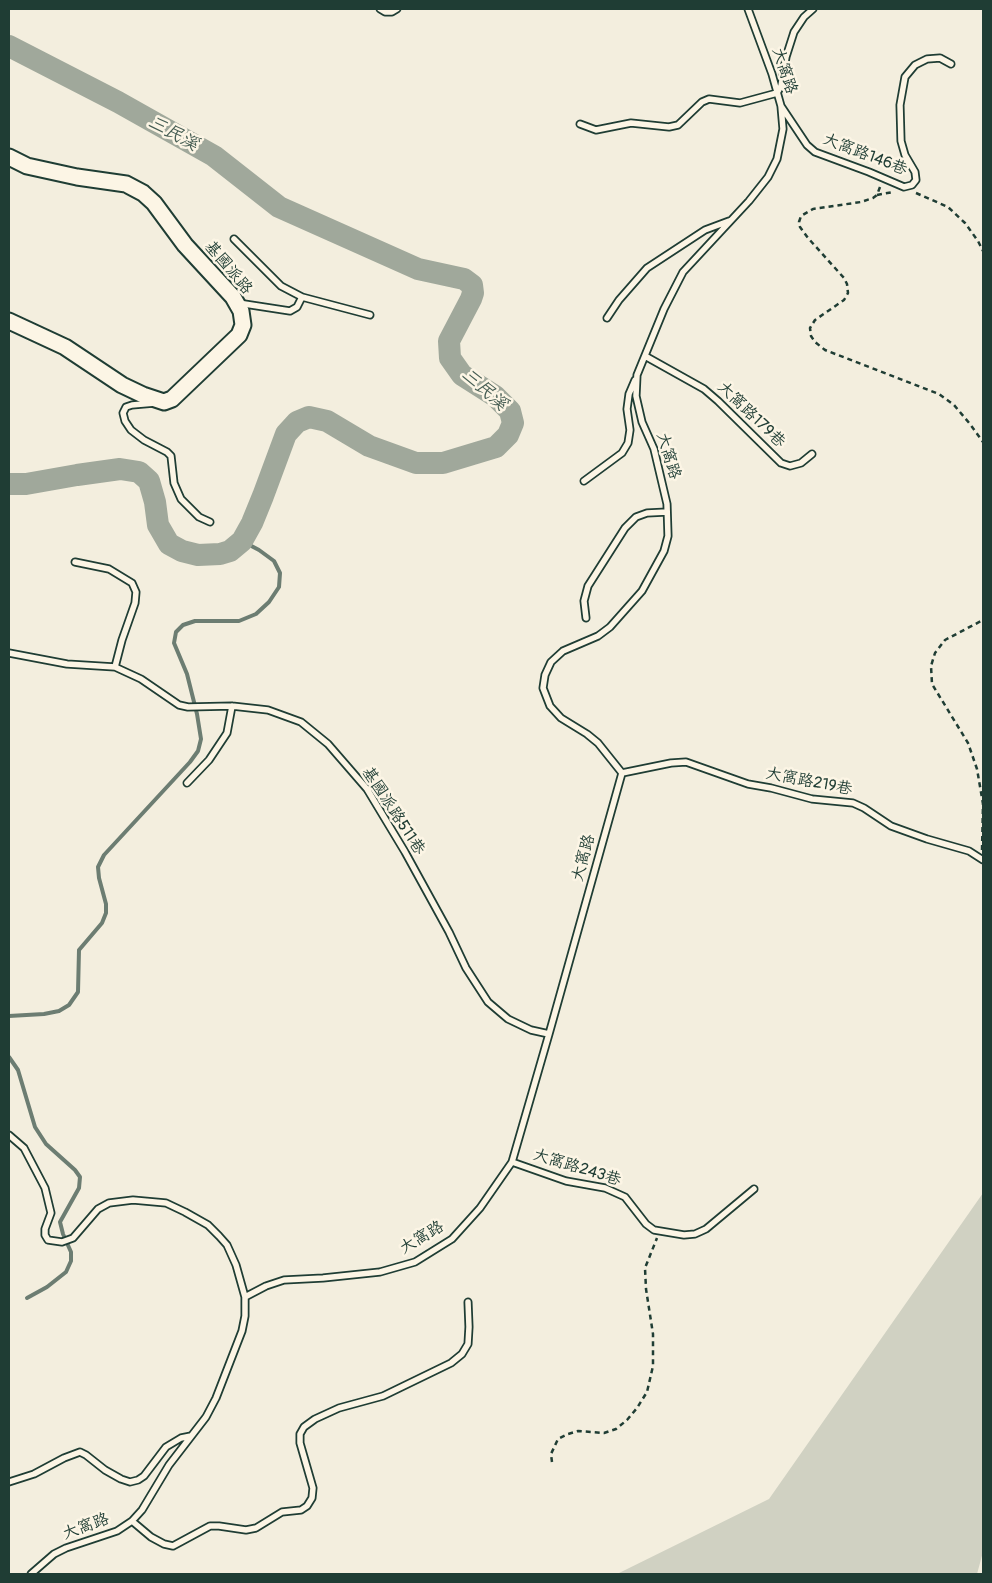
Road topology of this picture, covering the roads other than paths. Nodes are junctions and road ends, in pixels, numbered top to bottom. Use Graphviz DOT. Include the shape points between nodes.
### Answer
graph roads {
  1 [pos="380,9"];
  2 [pos="397,9"];
  3 [pos="748,9"];
  4 [pos="813,9"];
  5 [pos="951,64"];
  6 [pos="777,92"];
  7 [pos="781,106"];
  8 [pos="580,124"];
  9 [pos="9,157"];
  10 [pos="731,220"];
  11 [pos="234,239"];
  12 [pos="302,297"];
  13 [pos="236,303"];
  14 [pos="370,315"];
  15 [pos="606,318"];
  16 [pos="9,321"];
  17 [pos="645,356"];
  18 [pos="637,375"];
  19 [pos="164,402"];
  20 [pos="812,454"];
  21 [pos="584,481"];
  22 [pos="667,512"];
  23 [pos="210,522"];
  24 [pos="75,562"];
  25 [pos="586,618"];
  26 [pos="9,653"];
  27 [pos="115,667"];
  28 [pos="232,706"];
  29 [pos="622,773"];
  30 [pos="187,784"];
  31 [pos="983,860"];
  32 [pos="549,1034"];
  33 [pos="9,1135"];
  34 [pos="512,1162"];
  35 [pos="754,1189"];
  36 [pos="245,1297"];
  37 [pos="468,1302"];
  38 [pos="192,1436"];
  39 [pos="9,1482"];
  40 [pos="132,1521"];
  41 [pos="30,1574"];
  1 -- 2 [label="lane" via="392,12"];
  3 -- 6 [label="lane, 大窩路"];
  4 -- 6 [label="lane" via="794,32"];
  5 -- 7 [label="lane, 大窩路146巷" via="940,58 927,59 914,65 905,77 900,105 901,141 904,155 915,172 916,180 912,186 904,187 815,152"];
  6 -- 7 [label="lane, 大窩路"];
  6 -- 8 [label="lane" via="740,103 709,99 678,125 631,124 596,130"];
  7 -- 10 [label="lane, 大窩路" via="783,129 777,159 750,201"];
  9 -- 13 [label="street, 基國派路" via="27,166 126,184 143,193"];
  10 -- 15 [label="lane" via="705,230 647,268"];
  10 -- 17 [label="lane, 大窩路" via="683,272"];
  11 -- 12 [label="lane" via="280,286"];
  12 -- 13 [label="lane" via="297,307 290,310"];
  12 -- 14 [label="lane"];
  13 -- 19 [label="street, 基國派路" via="241,310 243,325 239,335 172,399"];
  16 -- 19 [label="street" via="66,347 122,385"];
  17 -- 18 [label="lane, 大窩路"];
  17 -- 20 [label="lane, 大窩路179巷" via="704,389 781,463 790,466 801,463"];
  18 -- 21 [label="lane" via="627,409 628,443 622,453"];
  18 -- 22 [label="lane, 大窩路" via="636,396 642,422 654,449"];
  19 -- 23 [label="lane" via="132,405 123,412 125,421 144,440 171,456 174,484 181,499 199,517"];
  22 -- 25 [label="lane" via="636,517 625,528 588,586 584,601"];
  22 -- 29 [label="lane, 大窩路" via="668,536 664,551 642,591 610,627 598,636 563,651 550,662 545,675 543,688 550,706 561,718 598,744"];
  24 -- 27 [label="lane" via="109,569 132,583 136,592"];
  26 -- 27 [label="lane, 基國派路511巷" via="67,664"];
  27 -- 28 [label="lane, 基國派路511巷" via="141,679 178,705"];
  28 -- 30 [label="lane" via="228,733"];
  28 -- 32 [label="lane, 基國派路511巷" via="268,710 301,722 328,744 367,789 488,1002 508,1019"];
  29 -- 31 [label="lane, 大窩路219巷" via="671,762 686,762 748,784 812,799 853,803 891,826 969,851"];
  29 -- 32 [label="lane, 大窩路"];
  32 -- 34 [label="lane, 大窩路"];
  33 -- 36 [label="lane" via="24,1148 45,1188 50,1213 45,1228 48,1240 62,1242 73,1238 98,1209 109,1203 133,1200 166,1203 208,1225 227,1245"];
  34 -- 35 [label="lane, 大窩路243巷" via="566,1181 612,1191 625,1197 646,1224 659,1232 684,1236 706,1229"];
  34 -- 36 [label="lane, 大窩路" via="480,1208 452,1239 415,1262 380,1272 284,1280"];
  36 -- 38 [label="lane, 大窩路" via="245,1316 237,1346 216,1398"];
  37 -- 40 [label="lane" via="468,1344 452,1363 383,1396 340,1408 304,1427 300,1443 313,1488 308,1506 282,1512 256,1528 210,1526 173,1546 151,1537"];
  38 -- 39 [label="lane" via="166,1447 138,1480 121,1479 80,1452"];
  38 -- 40 [label="lane, 大窩路"];
  40 -- 41 [label="lane, 大窩路" via="117,1531 54,1554"];
}
